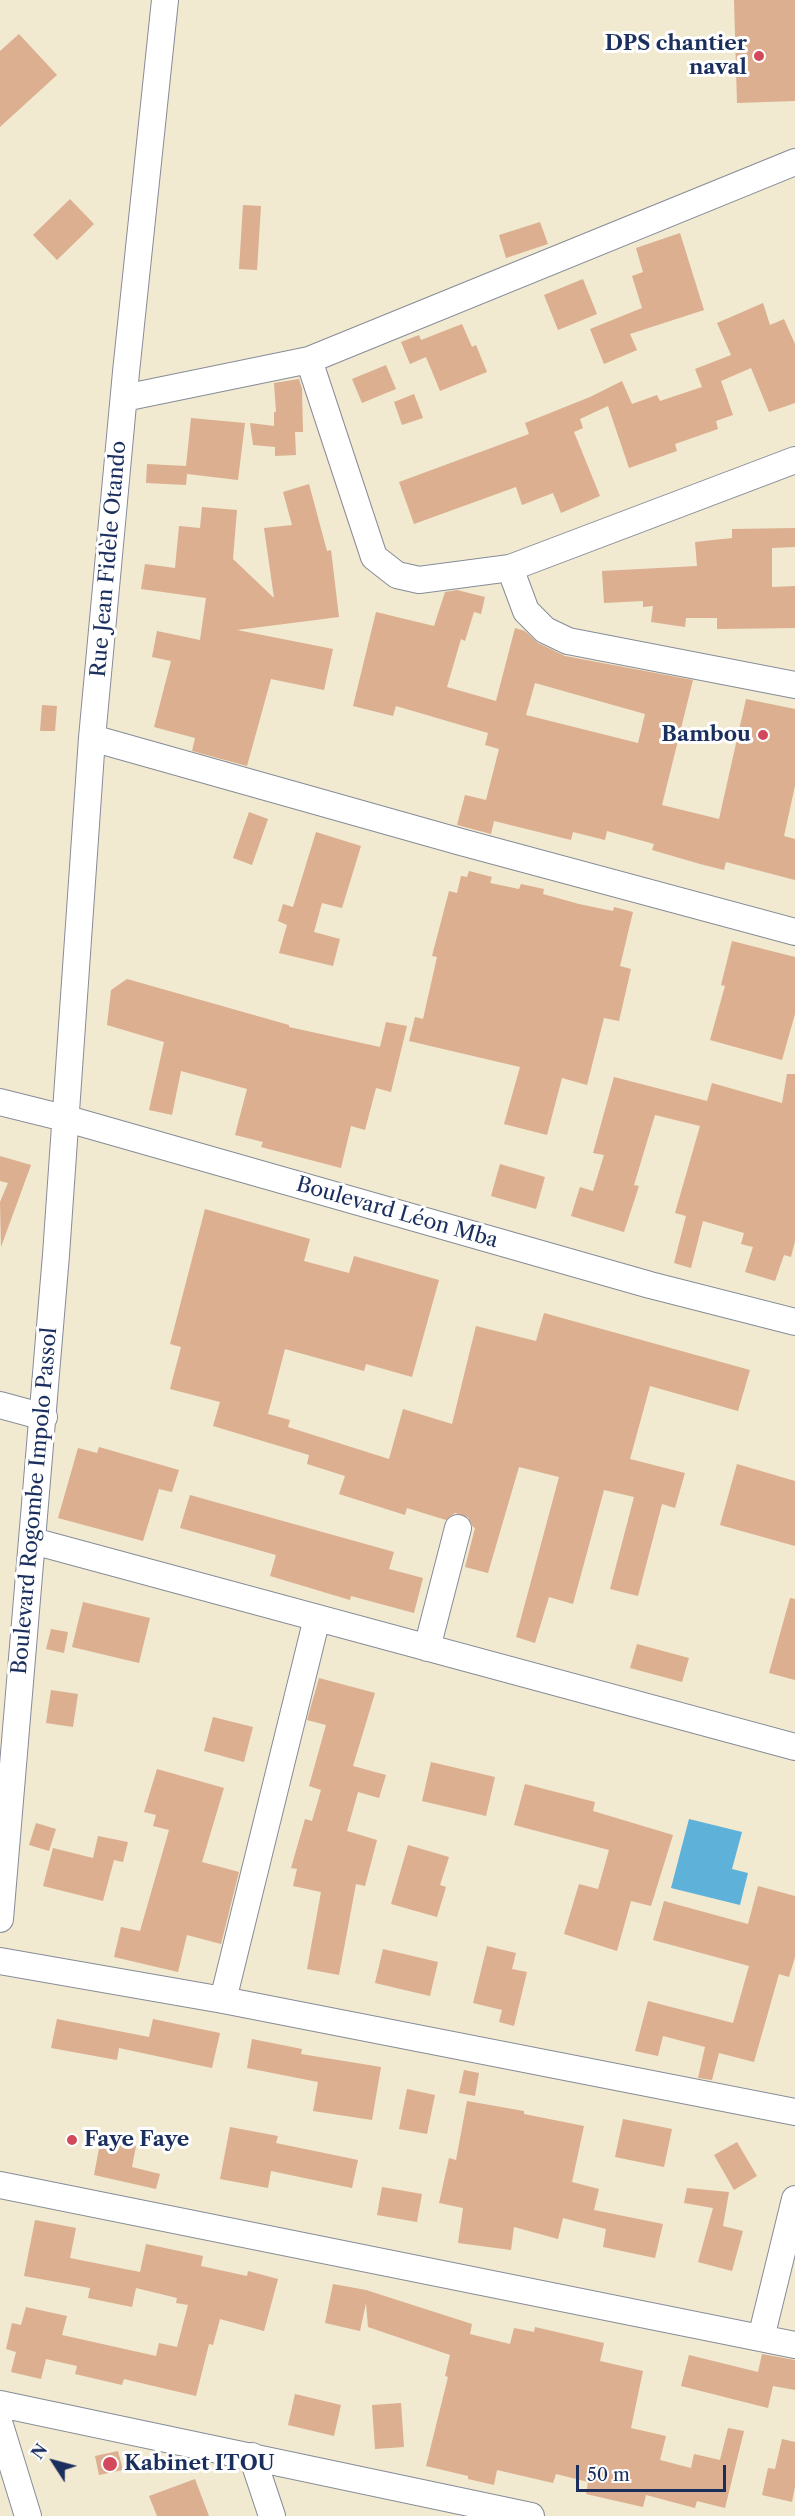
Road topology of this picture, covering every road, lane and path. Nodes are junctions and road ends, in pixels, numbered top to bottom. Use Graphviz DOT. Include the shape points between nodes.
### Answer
graph roads {
  1 [pos="165,0"];
  2 [pos="795,162"];
  3 [pos="309,360"];
  4 [pos="124,398"];
  5 [pos="795,460"];
  6 [pos="510,568"];
  7 [pos="795,685"];
  8 [pos="92,738"];
  9 [pos="795,932"];
  10 [pos="0,1102"];
  11 [pos="64,1118"];
  12 [pos="795,1322"];
  13 [pos="0,1405"];
  14 [pos="44,1416"];
  15 [pos="458,1528"];
  16 [pos="33,1541"];
  17 [pos="318,1618"];
  18 [pos="427,1648"];
  19 [pos="8,1707"];
  20 [pos="795,1747"];
  21 [pos="0,1919"];
  22 [pos="0,1961"];
  23 [pos="223,2000"];
  24 [pos="795,2112"];
  25 [pos="0,2185"];
  26 [pos="795,2199"];
  27 [pos="761,2338"];
  28 [pos="795,2345"];
  29 [pos="0,2404"];
  30 [pos="0,2425"];
  31 [pos="252,2456"];
  32 [pos="28,2516"];
  33 [pos="272,2516"];
  34 [pos="531,2516"];
  1 -- 4 [label="street, Rue Jean Fidèle Otando"];
  2 -- 3 [label="street"];
  3 -- 4 [label="street"];
  3 -- 6 [label="street" via="374,556 397,575 418,580"];
  4 -- 8 [label="street, Rue Jean Fidèle Otando"];
  5 -- 6 [label="street"];
  6 -- 7 [label="street" via="526,611 545,630 568,641"];
  8 -- 9 [label="street"];
  8 -- 11 [label="street, Rue Jean Fidèle Otando"];
  10 -- 11 [label="street, Boulevard Léon Mba"];
  11 -- 12 [label="street, Boulevard Léon Mba" via="650,1285"];
  11 -- 14 [label="street, Boulevard Rogombe Impolo Passol"];
  13 -- 14 [label="street"];
  14 -- 16 [label="street, Boulevard Rogombe Impolo Passol"];
  15 -- 18 [label="street"];
  16 -- 17 [label="street"];
  16 -- 19 [label="street, Boulevard Rogombe Impolo Passol"];
  17 -- 18 [label="street"];
  17 -- 23 [label="street"];
  18 -- 20 [label="street"];
  19 -- 21 [label="street, Boulevard Rogombe Impolo Passol"];
  22 -- 23 [label="street"];
  23 -- 24 [label="street"];
  25 -- 27 [label="street"];
  26 -- 27 [label="street"];
  27 -- 28 [label="street"];
  29 -- 31 [label="street"];
  30 -- 32 [label="street"];
  31 -- 33 [label="street"];
  31 -- 34 [label="street"];
}
